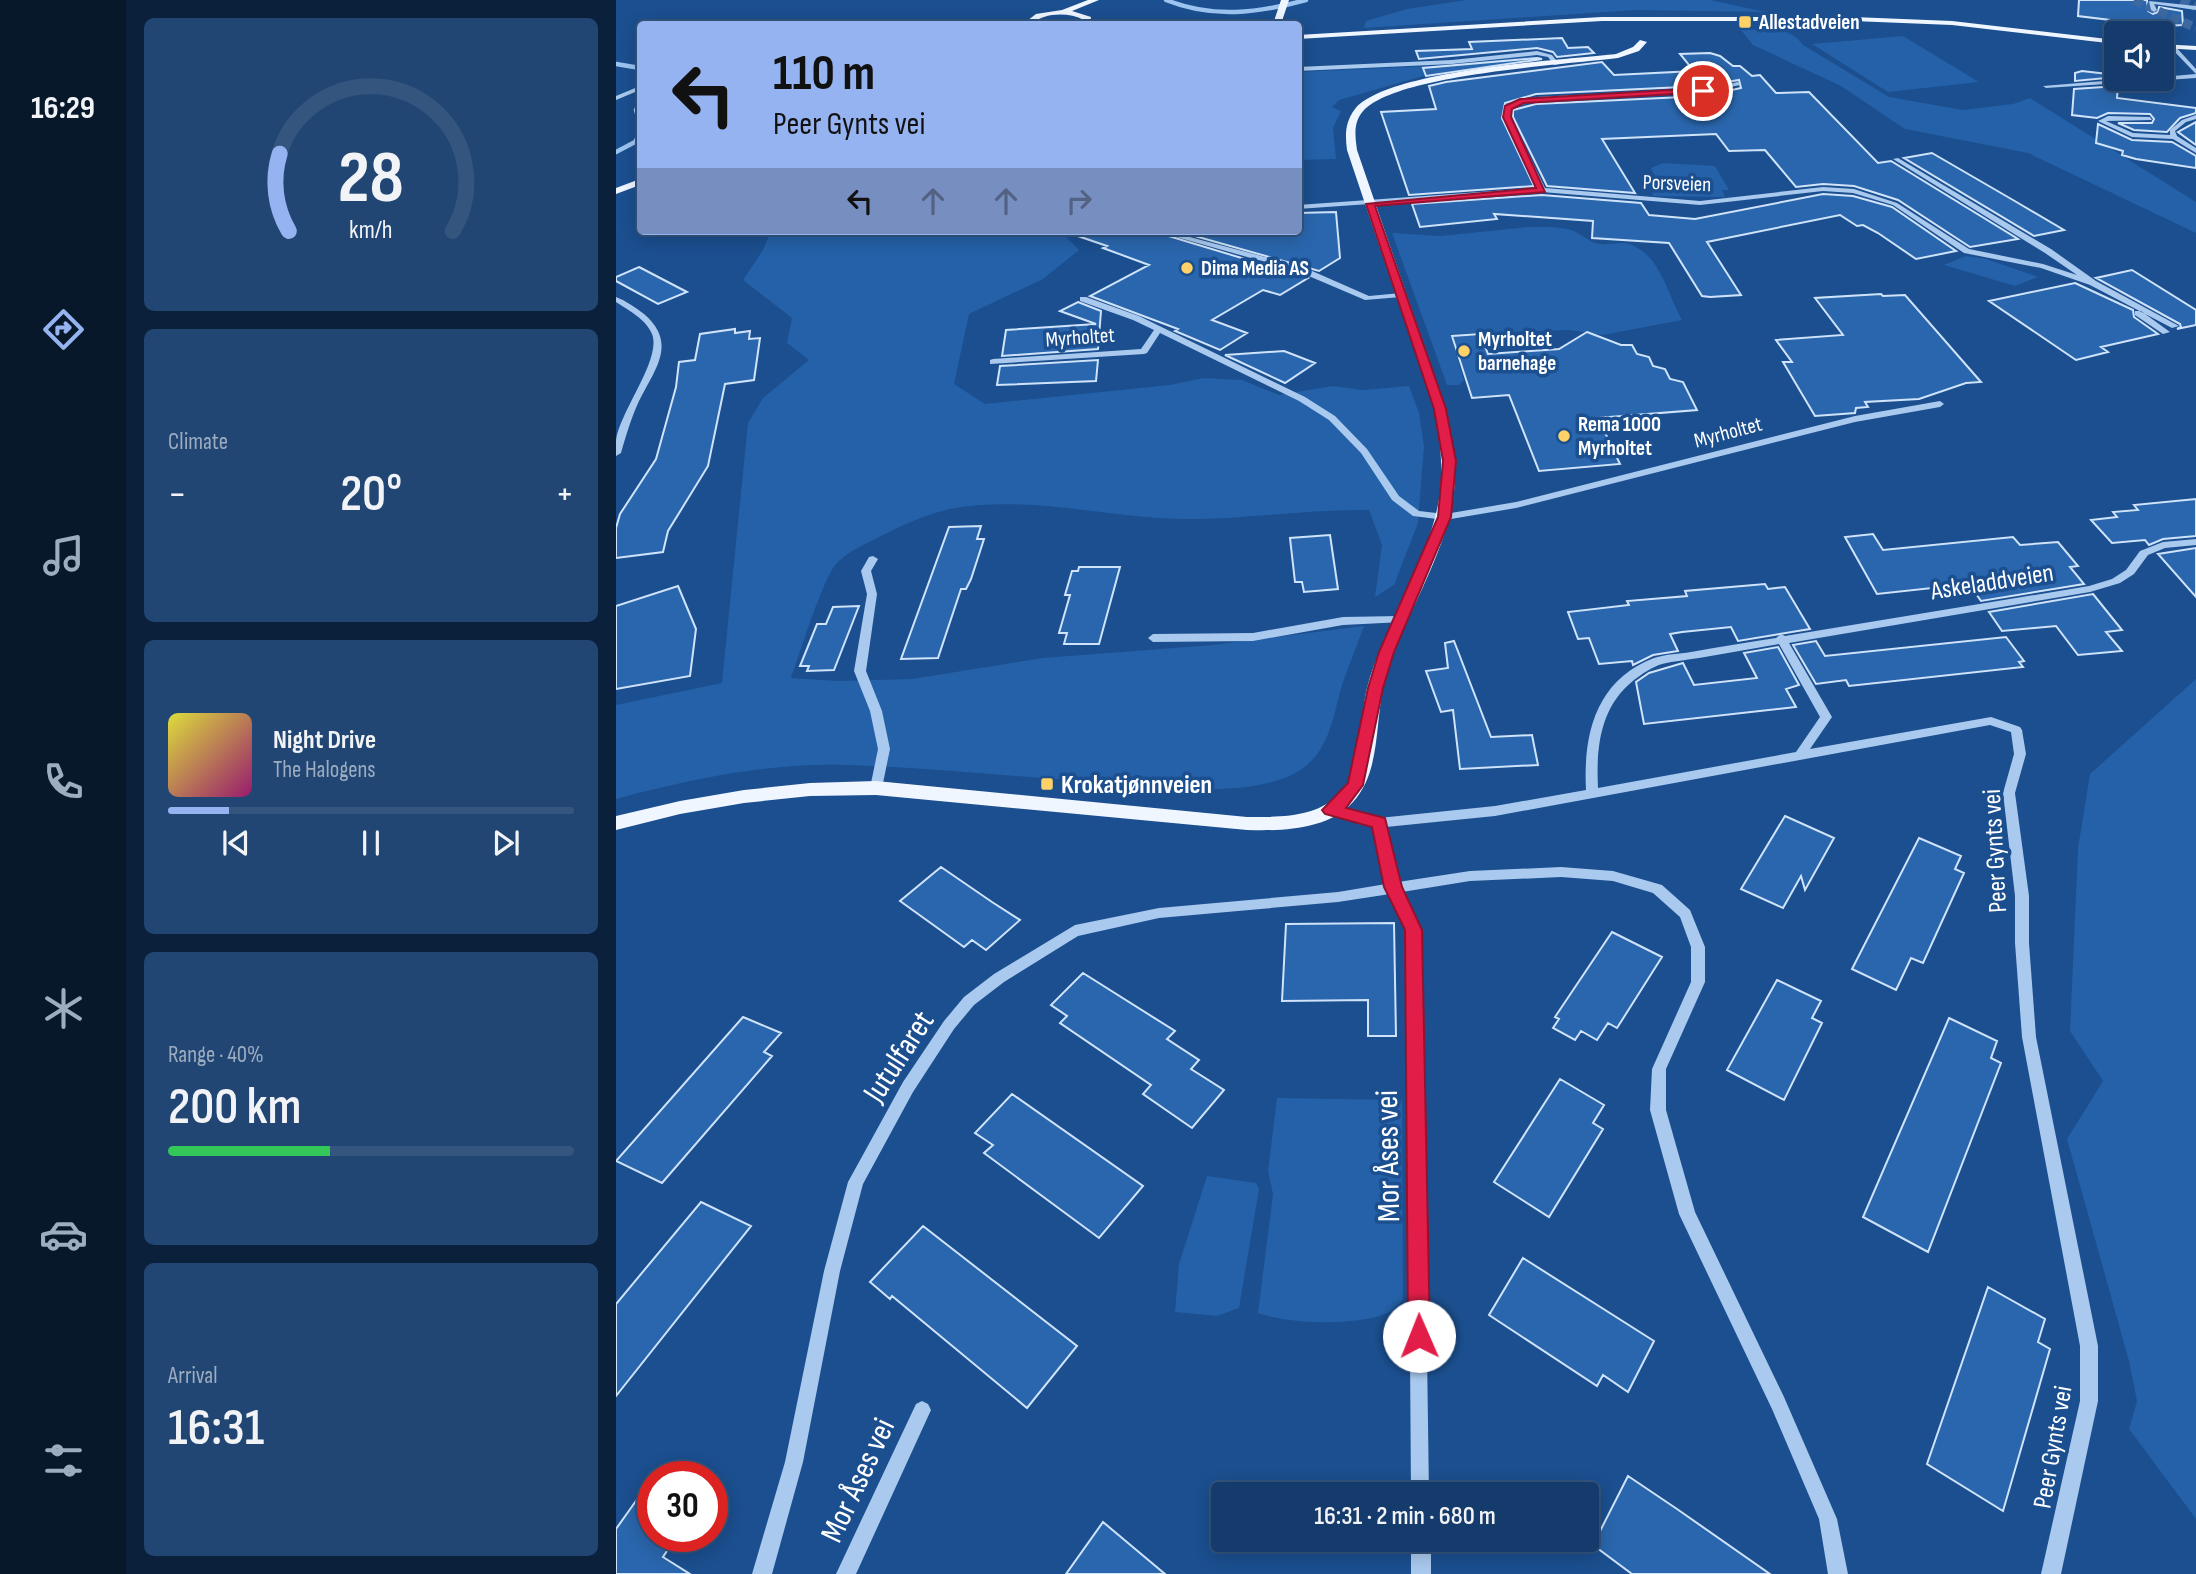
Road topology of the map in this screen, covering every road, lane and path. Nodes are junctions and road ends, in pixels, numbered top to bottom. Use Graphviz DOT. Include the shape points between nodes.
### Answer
graph roads {
  1 [pos="1285,0"];
  2 [pos="1098,3"];
  3 [pos="2196,8"];
  4 [pos="2154,9"];
  5 [pos="1059,13"];
  6 [pos="1620,18"];
  7 [pos="1654,18"];
  8 [pos="1032,21"];
  9 [pos="1088,21"];
  10 [pos="1090,21"];
  11 [pos="1277,21"];
  12 [pos="1630,27"];
  13 [pos="1302,37"];
  14 [pos="2104,40"];
  15 [pos="2174,47"];
  16 [pos="2196,48"];
  17 [pos="1556,64"];
  18 [pos="1302,69"];
  19 [pos="2196,74"];
  20 [pos="1738,84"];
  21 [pos="2046,86"];
  22 [pos="637,89"];
  23 [pos="616,99"];
  24 [pos="2196,117"];
  25 [pos="2150,119"];
  26 [pos="2174,137"];
  27 [pos="2196,151"];
  28 [pos="1896,159"];
  29 [pos="637,183"];
  30 [pos="1542,190"];
  31 [pos="616,191"];
  32 [pos="1370,204"];
  33 [pos="1302,207"];
  34 [pos="1174,235"];
  35 [pos="2093,283"];
  36 [pos="1401,295"];
  37 [pos="2116,296"];
  38 [pos="616,299"];
  39 [pos="1083,299"];
  40 [pos="2175,326"];
  41 [pos="1158,330"];
  42 [pos="2166,332"];
  43 [pos="993,362"];
  44 [pos="1940,404"];
  45 [pos="616,453"];
  46 [pos="1445,517"];
  47 [pos="2196,542"];
  48 [pos="873,559"];
  49 [pos="1399,620"];
  50 [pos="1153,638"];
  51 [pos="1782,638"];
  52 [pos="1801,754"];
  53 [pos="876,788"];
  54 [pos="1592,794"];
  55 [pos="1331,810"];
  56 [pos="616,823"];
  57 [pos="1379,823"];
  58 [pos="1393,887"];
  59 [pos="922,1410"];
  60 [pos="1420,1482"];
  61 [pos="1421,1552"];
  62 [pos="762,1574"];
  63 [pos="846,1574"];
  64 [pos="1421,1574"];
  65 [pos="1838,1574"];
  66 [pos="2051,1574"];
  1 -- 11 [label="main road"];
  2 -- 5 [label="main road"];
  2 -- 10 [label="main road"];
  3 -- 4 [label="street" via="2151,2"];
  5 -- 8 [label="main road"];
  5 -- 9 [label="main road" via="1076,14"];
  6 -- 7 [label="main road"];
  6 -- 12 [label="main road"];
  6 -- 13 [label="main road"];
  7 -- 14 [label="main road" via="1942,22"];
  7 -- 17 [label="main road" via="1636,49 1618,56"];
  15 -- 16 [label="main road"];
  15 -- 19 [label="street"];
  17 -- 18 [label="street" via="1550,56 1536,53"];
  17 -- 32 [label="main road" via="1434,78 1401,86 1366,103 1354,114 1348,135"];
  19 -- 21 [label="street"];
  20 -- 30 [label="street" via="1703,91 1515,103 1508,107 1507,117"];
  22 -- 23 [label="street"];
  24 -- 26 [label="street" via="2175,127"];
  25 -- 26 [label="street" via="2108,117 2101,121 2132,135"];
  26 -- 27 [label="street"];
  28 -- 35 [label="street"];
  29 -- 31 [label="main road"];
  30 -- 32 [label="street, Porsveien"];
  30 -- 35 [label="street, Porsveien" via="1700,204 1815,190 1854,191 1895,204 1967,251 2043,266"];
  32 -- 33 [label="street"];
  32 -- 36 [label="main road"];
  34 -- 36 [label="street" via="1300,269 1368,298"];
  35 -- 37 [label="street"];
  36 -- 46 [label="main road" via="1448,443"];
  37 -- 40 [label="street"];
  37 -- 42 [label="street"];
  38 -- 45 [label="street" via="639,312 655,328 660,342"];
  39 -- 41 [label="street, Myrholtet"];
  41 -- 43 [label="street, Myrholtet" via="1144,351"];
  41 -- 46 [label="street, Myrholtet" via="1332,418 1364,451 1388,490 1404,506 1416,514"];
  44 -- 46 [label="street, Myrholtet" via="1855,419 1517,505"];
  46 -- 49 [label="main road"];
  47 -- 51 [label="street, Askeladdveien" via="2164,545 2144,553 2130,572 2090,589"];
  48 -- 53 [label="street" via="866,571 873,594 860,671 876,710 884,749"];
  49 -- 50 [label="street" via="1343,621 1253,637"];
  49 -- 55 [label="main road" via="1375,688 1355,785"];
  51 -- 52 [label="street" via="1826,717"];
  51 -- 54 [label="street, Askeladdveien" via="1658,661 1622,680 1595,728"];
  52 -- 54 [label="street, Peer Gynts vei"];
  52 -- 66 [label="street, Peer Gynts vei" via="1991,721 2016,730 2020,754 2010,793 2022,896 2029,1037 2089,1346 2089,1401"];
  53 -- 55 [label="main road" via="1259,822 1301,821"];
  53 -- 56 [label="main road" via="813,788 726,797"];
  54 -- 57 [label="street, Peer Gynts vei" via="1495,811"];
  55 -- 57 [label="street, Peer Gynts vei"];
  57 -- 58 [label="street, Mor Åses vei"];
  58 -- 60 [label="street, Mor Åses vei" via="1414,930"];
  58 -- 62 [label="street, Jutulfaret" via="1338,897 1159,913 1075,931 970,1001 908,1087 856,1182 832,1271 794,1462"];
  58 -- 65 [label="street" via="1470,876 1600,875 1657,889 1685,914 1698,947 1698,982 1659,1069 1658,1110 1687,1214 1779,1403 1823,1507"];
  59 -- 63 [label="street, Mor Åses vei"];
  61 -- 64 [label="street"];
}
